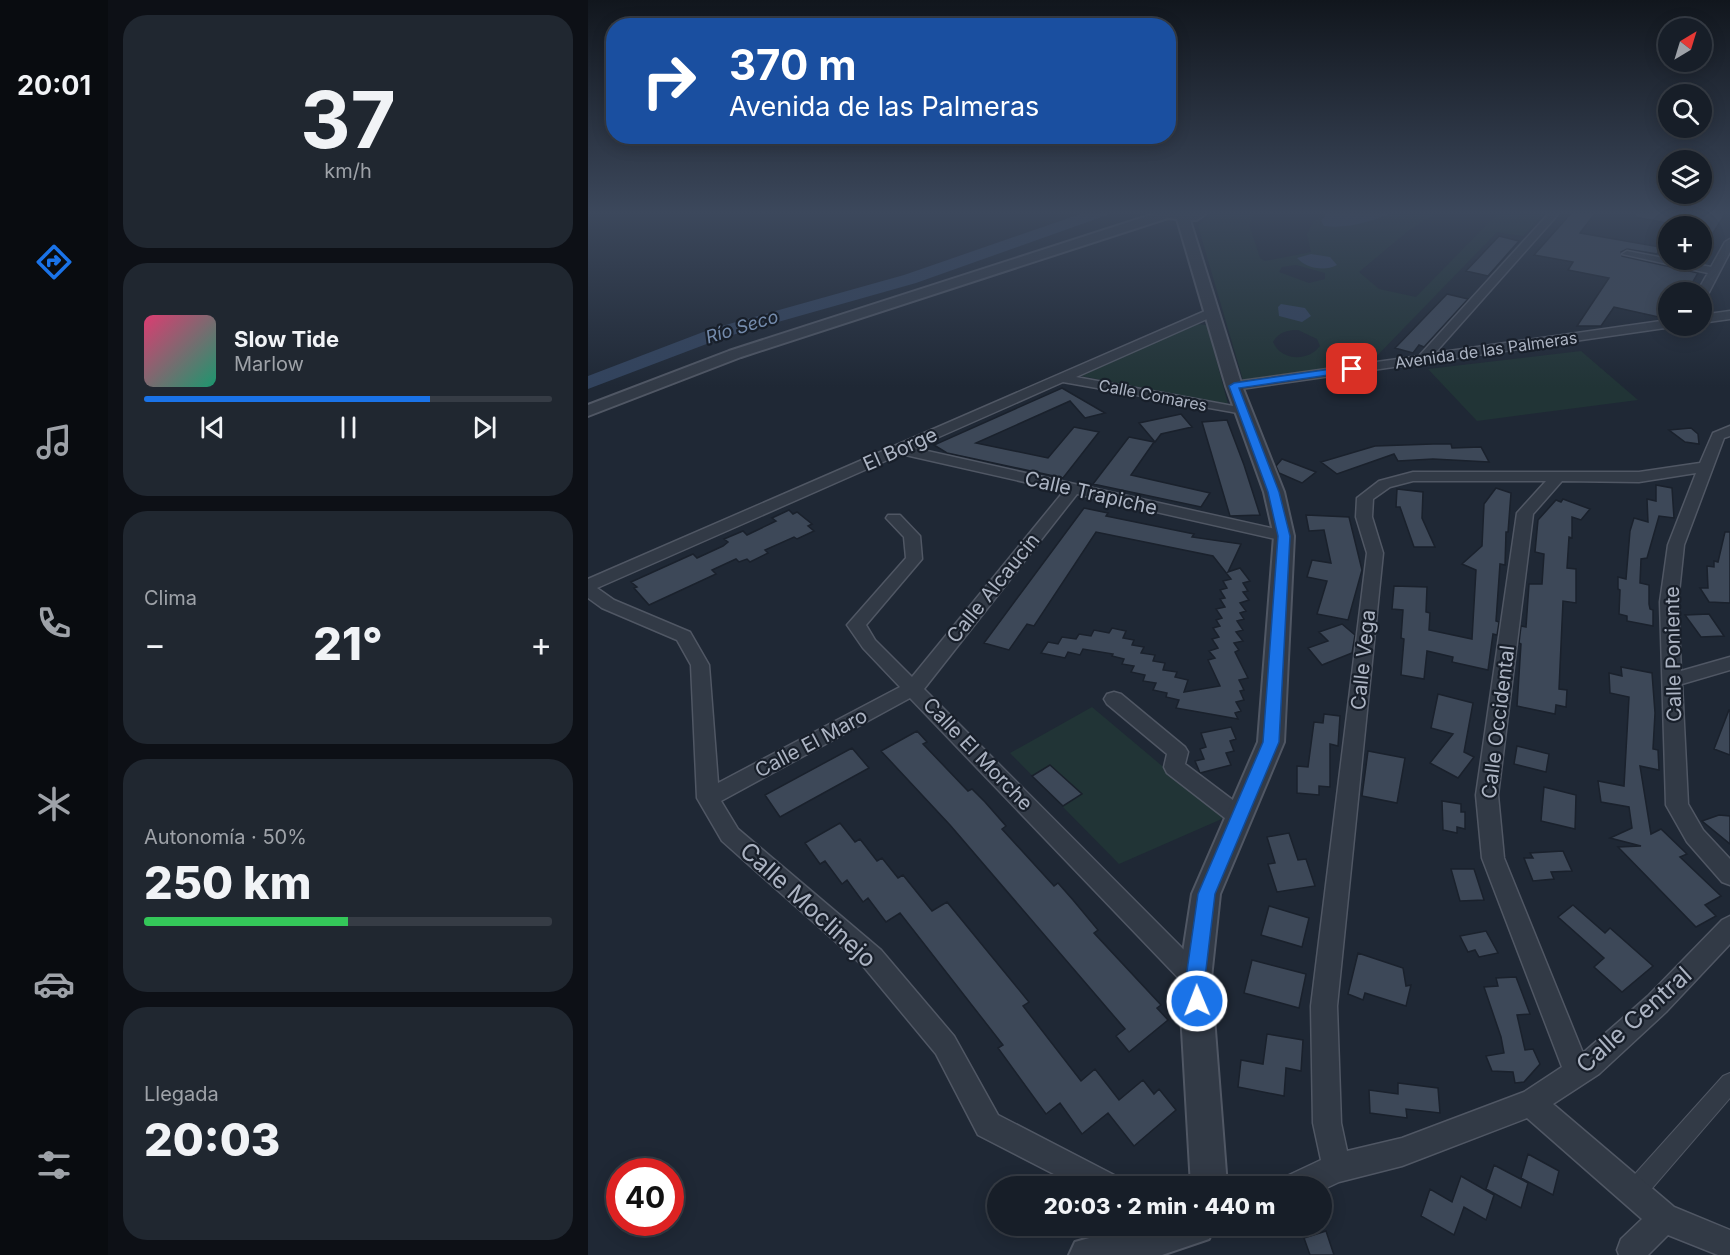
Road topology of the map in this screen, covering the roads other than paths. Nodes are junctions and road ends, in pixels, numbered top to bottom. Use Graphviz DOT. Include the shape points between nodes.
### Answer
graph roads {
  1 [pos="1001,270"];
  2 [pos="1198,270"];
  3 [pos="1504,270"];
  4 [pos="1708,270"];
  5 [pos="1715,271"];
  6 [pos="1709,282"];
  7 [pos="1212,312"];
  8 [pos="1730,315"];
  9 [pos="1717,317"];
  10 [pos="1712,318"];
  11 [pos="1658,325"];
  12 [pos="1730,326"];
  13 [pos="1424,359"];
  14 [pos="1062,378"];
  15 [pos="1234,386"];
  16 [pos="588,411"];
  17 [pos="1244,412"];
  18 [pos="1730,430"];
  19 [pos="899,449"];
  20 [pos="1706,467"];
  21 [pos="1558,477"];
  22 [pos="1072,489"];
  23 [pos="894,518"];
  24 [pos="1284,536"];
  25 [pos="588,588"];
  26 [pos="1730,663"];
  27 [pos="1672,680"];
  28 [pos="914,688"];
  29 [pos="1114,699"];
  30 [pos="708,798"];
  31 [pos="1238,816"];
  32 [pos="1730,875"];
  33 [pos="1730,927"];
  34 [pos="1195,978"];
  35 [pos="1578,1073"];
  36 [pos="1730,1083"];
  37 [pos="1531,1103"];
  38 [pos="1337,1168"];
  39 [pos="1087,1176"];
  40 [pos="1208,1176"];
  41 [pos="1319,1176"];
  42 [pos="1634,1192"];
  43 [pos="1664,1218"];
  44 [pos="1142,1236"];
  45 [pos="1730,1245"];
  46 [pos="1632,1253"];
  47 [pos="1088,1255"];
  1 -- 16 [label="street" via="735,354"];
  2 -- 7 [label="street"];
  3 -- 13 [label="street"];
  4 -- 5 [label="street"];
  5 -- 6 [label="street"];
  7 -- 14 [label="street, El Borge"];
  7 -- 15 [label="street"];
  8 -- 9 [label="street"];
  9 -- 10 [label="street"];
  9 -- 12 [label="street"];
  11 -- 13 [label="street, Avenida de las Palmeras"];
  13 -- 15 [label="street, Avenida de las Palmeras"];
  14 -- 17 [label="street, Calle Comares"];
  14 -- 19 [label="street, El Borge"];
  15 -- 17 [label="street"];
  17 -- 24 [label="street" via="1274,492"];
  18 -- 20 [label="street, Calle Poniente" via="1718,436"];
  19 -- 22 [label="street, Calle Trapiche"];
  19 -- 25 [label="street, El Borge"];
  20 -- 21 [label="street, Calle Vega" via="1639,477"];
  20 -- 27 [label="street, Calle Poniente" via="1676,545 1669,602"];
  21 -- 35 [label="street, Calle Occidental" via="1525,513 1487,795 1493,858"];
  21 -- 38 [label="street, Calle Vega" via="1395,478 1365,498 1364,516 1375,553 1324,1006 1327,1123"];
  22 -- 24 [label="street, Calle Trapiche"];
  22 -- 28 [label="street, Calle Alcaucin"];
  23 -- 28 [label="street, Calle El Morche" via="912,537 914,559 856,625 869,644"];
  24 -- 31 [label="street" via="1271,742"];
  25 -- 30 [label="street, Calle Moclinejo" via="608,604 684,636 700,665"];
  26 -- 27 [label="street"];
  27 -- 32 [label="street, Calle Poniente" via="1677,806 1695,837"];
  28 -- 30 [label="street, Calle El Maro"];
  28 -- 34 [label="street, Calle El Morche"];
  29 -- 31 [label="street" via="1178,752 1174,767"];
  30 -- 39 [label="street, Calle Moclinejo" via="730,835 872,958 945,1045 988,1125"];
  31 -- 34 [label="street" via="1206,894"];
  33 -- 35 [label="street, Calle Central" via="1657,1004"];
  34 -- 40 [label="street"];
  35 -- 37 [label="street, Calle Central"];
  36 -- 42 [label="street"];
  37 -- 38 [label="street, Calle Central" via="1402,1152"];
  37 -- 42 [label="street"];
  38 -- 41 [label="street, Calle Central"];
  42 -- 43 [label="street"];
  43 -- 45 [label="street"];
  43 -- 46 [label="street"];
  44 -- 47 [label="street"];
}
